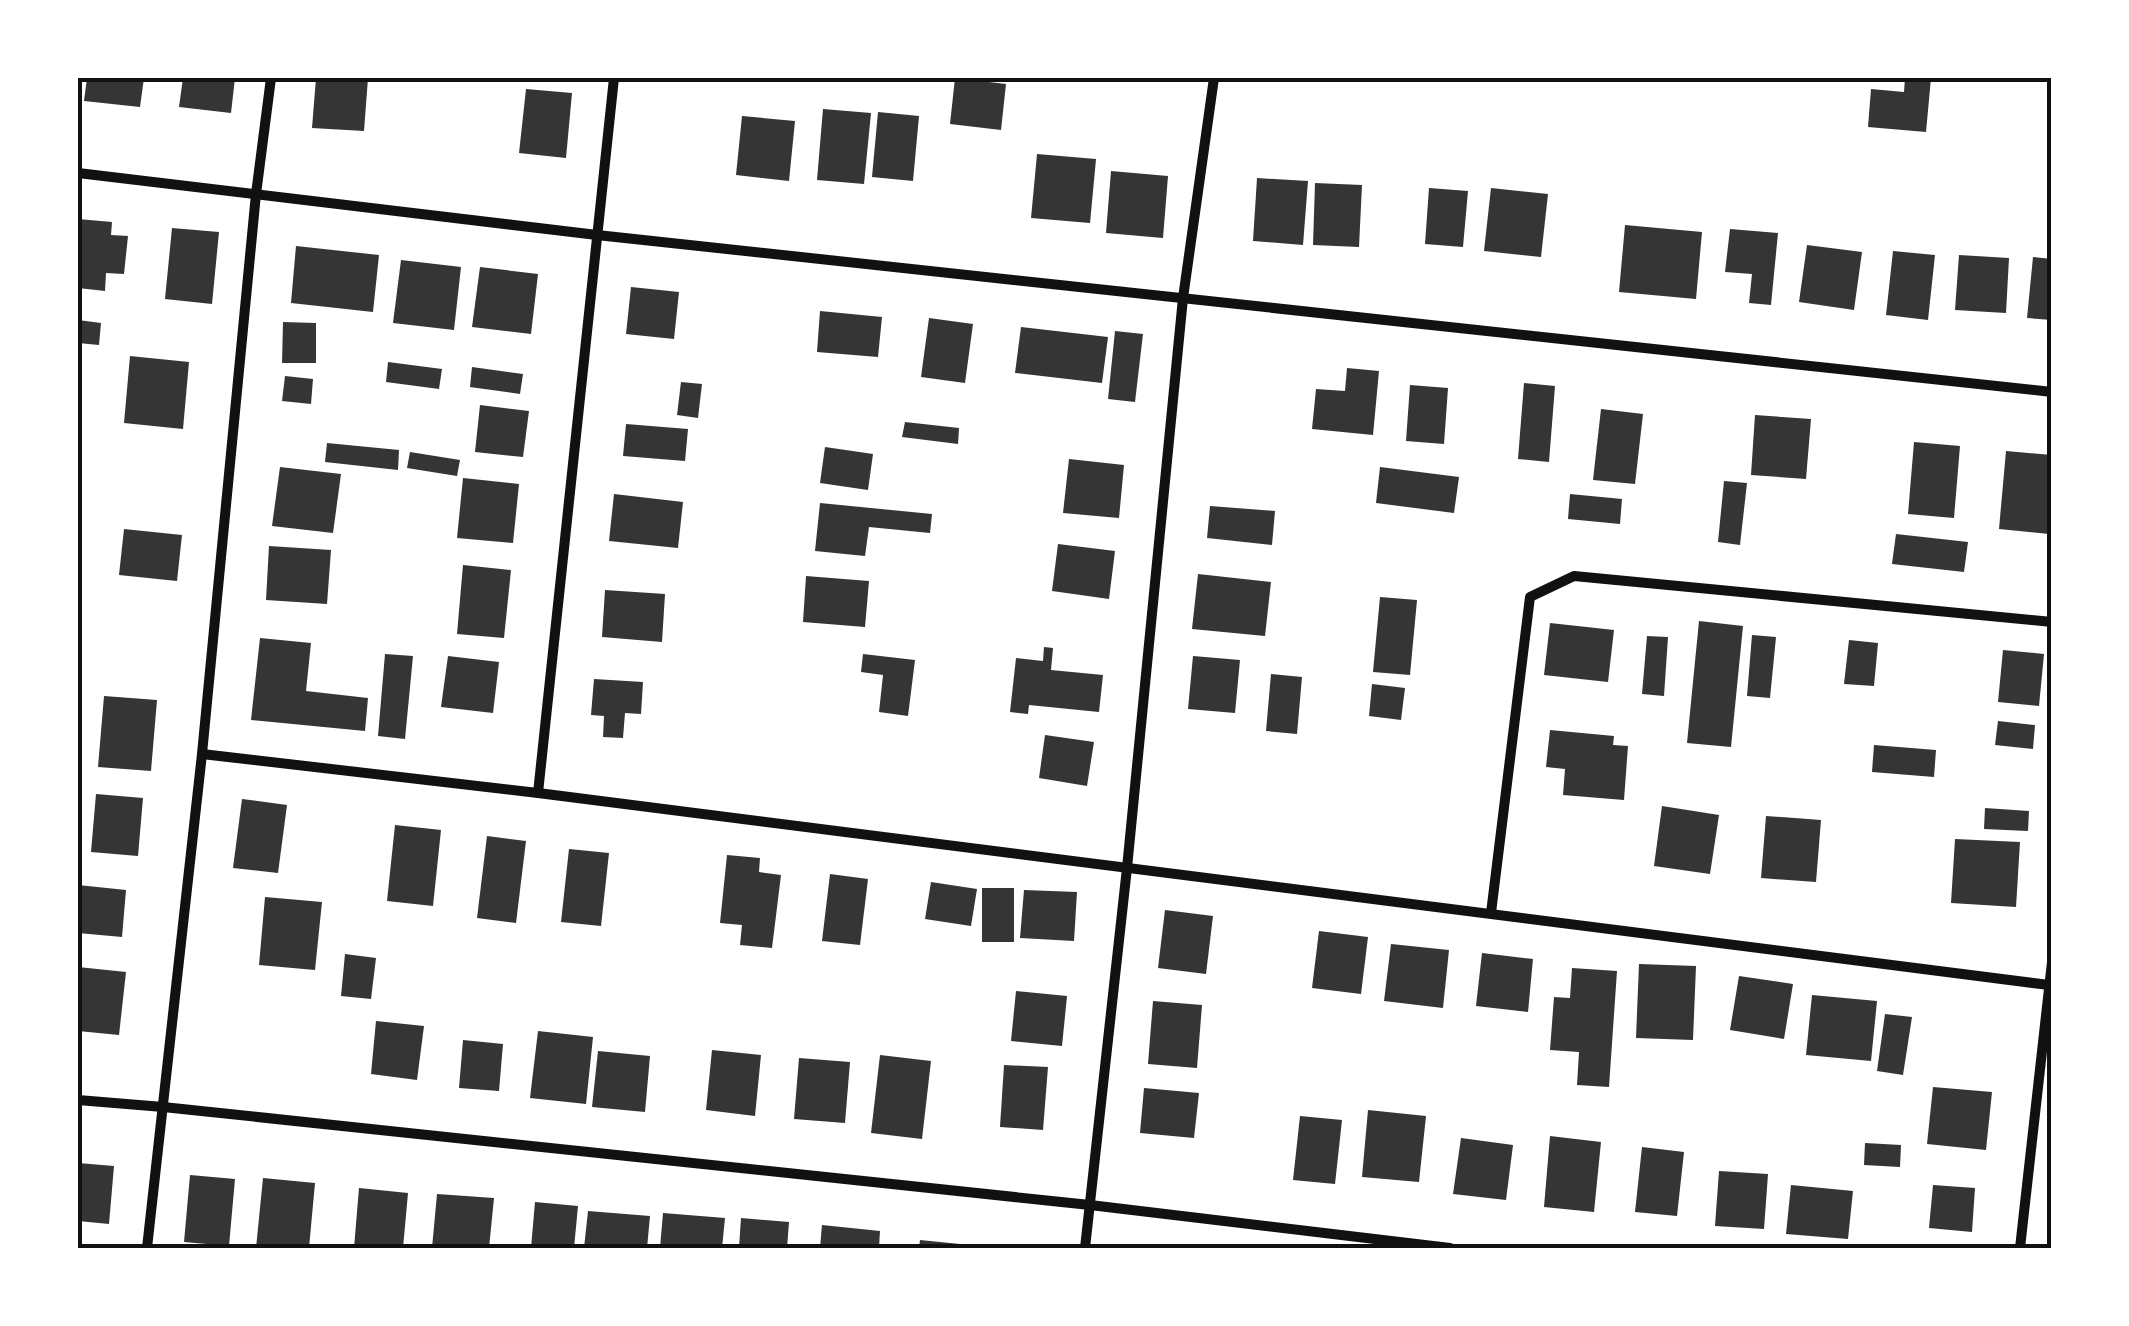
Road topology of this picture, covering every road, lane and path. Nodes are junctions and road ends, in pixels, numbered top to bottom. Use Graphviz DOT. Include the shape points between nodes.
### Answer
graph roads {
  1 [pos="271,78"];
  2 [pos="614,78"];
  3 [pos="1214,78"];
  4 [pos="78,173"];
  5 [pos="256,194"];
  6 [pos="597,235"];
  7 [pos="1183,298"];
  8 [pos="2052,392"];
  9 [pos="2052,622"];
  10 [pos="202,754"];
  11 [pos="538,793"];
  12 [pos="1127,868"];
  13 [pos="1491,913"];
  14 [pos="2052,962"];
  15 [pos="2049,985"];
  16 [pos="78,1100"];
  17 [pos="163,1106"];
  18 [pos="1090,1205"];
  19 [pos="148,1248"];
  20 [pos="1085,1248"];
  21 [pos="1450,1248"];
  22 [pos="2020,1248"];
  1 -- 5 [label="street"];
  2 -- 6 [label="street"];
  3 -- 7 [label="street"];
  4 -- 5 [label="street"];
  5 -- 6 [label="street"];
  5 -- 10 [label="street"];
  6 -- 7 [label="street"];
  6 -- 11 [label="street"];
  7 -- 8 [label="street"];
  7 -- 12 [label="street"];
  9 -- 13 [label="street" via="1574,576 1530,597"];
  10 -- 11 [label="street"];
  10 -- 17 [label="street"];
  11 -- 12 [label="street"];
  12 -- 13 [label="street"];
  12 -- 18 [label="street"];
  13 -- 15 [label="street"];
  14 -- 15 [label="street"];
  15 -- 22 [label="street"];
  16 -- 17 [label="street"];
  17 -- 18 [label="street"];
  17 -- 19 [label="street"];
  18 -- 20 [label="street"];
  18 -- 21 [label="street"];
}
